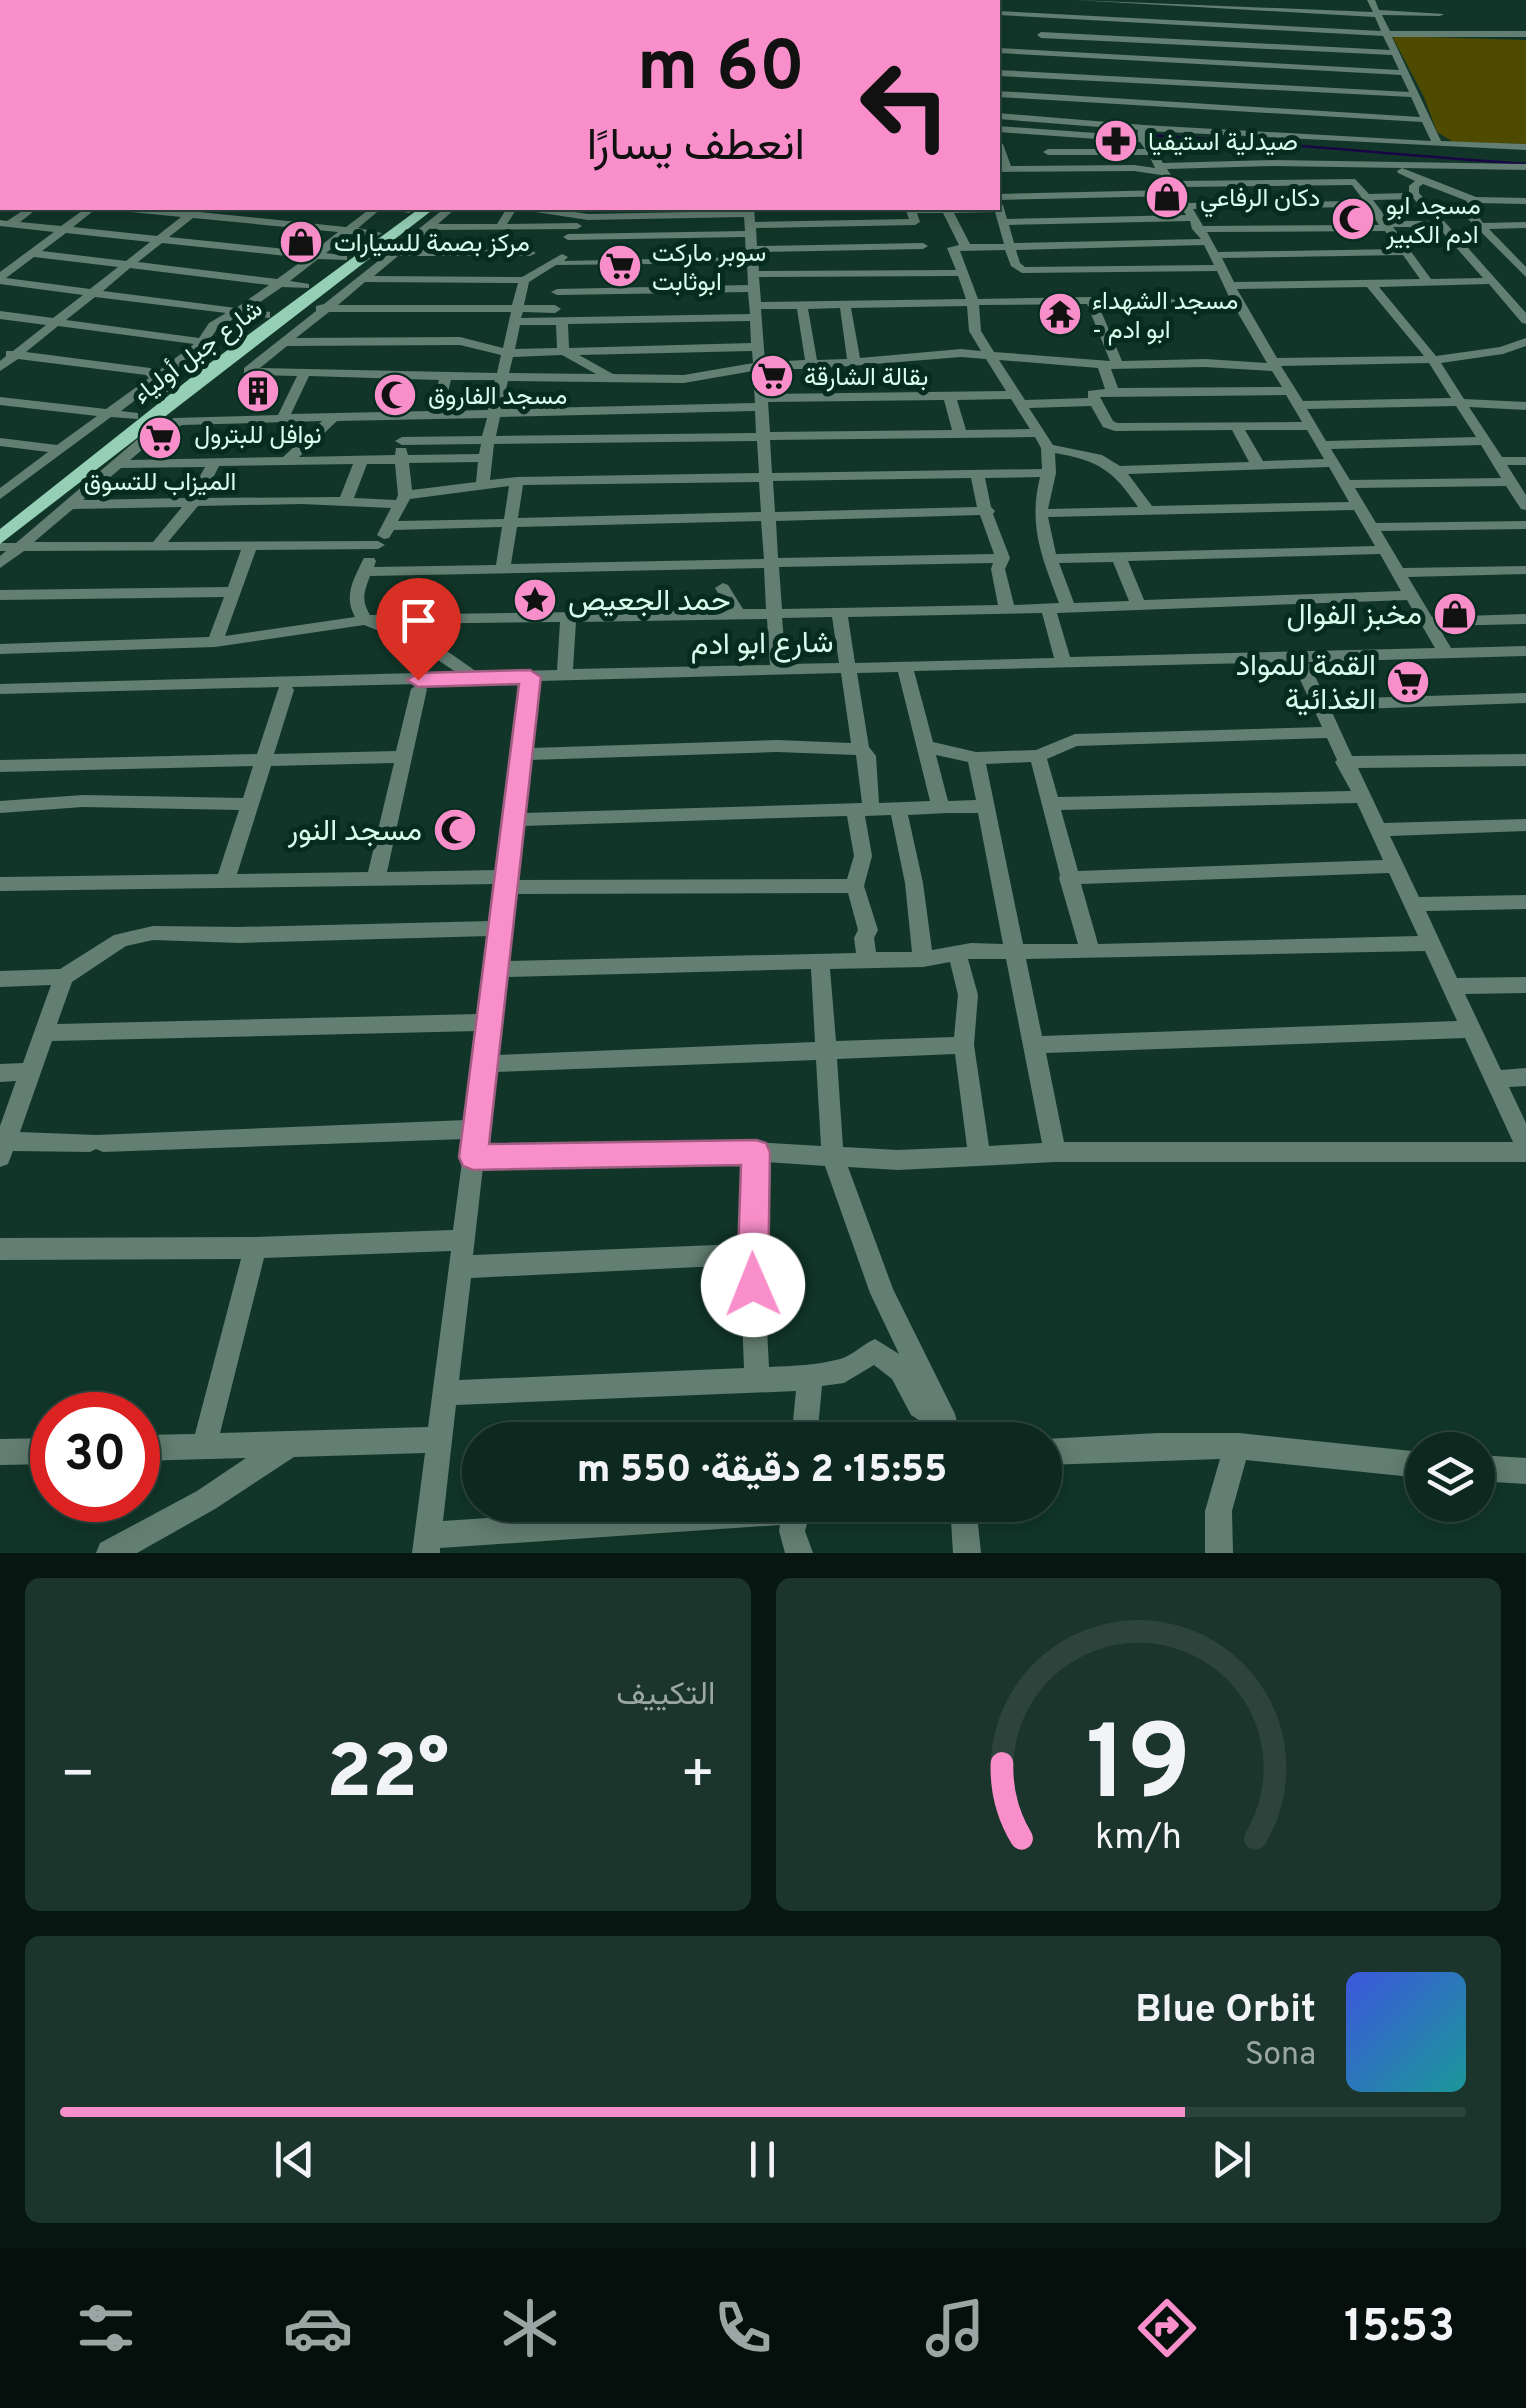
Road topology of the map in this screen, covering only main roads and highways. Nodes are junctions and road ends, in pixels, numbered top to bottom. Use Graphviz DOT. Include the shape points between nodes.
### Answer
graph roads {
  1 [pos="410,210"];
  2 [pos="425,210"];
  3 [pos="0,519"];
  4 [pos="0,538"];
  1 -- 3 [label="main road, شارع جبل أولياء" via="161,383 133,416"];
  2 -- 4 [label="main road, شارع جبل أولياء"];
}
